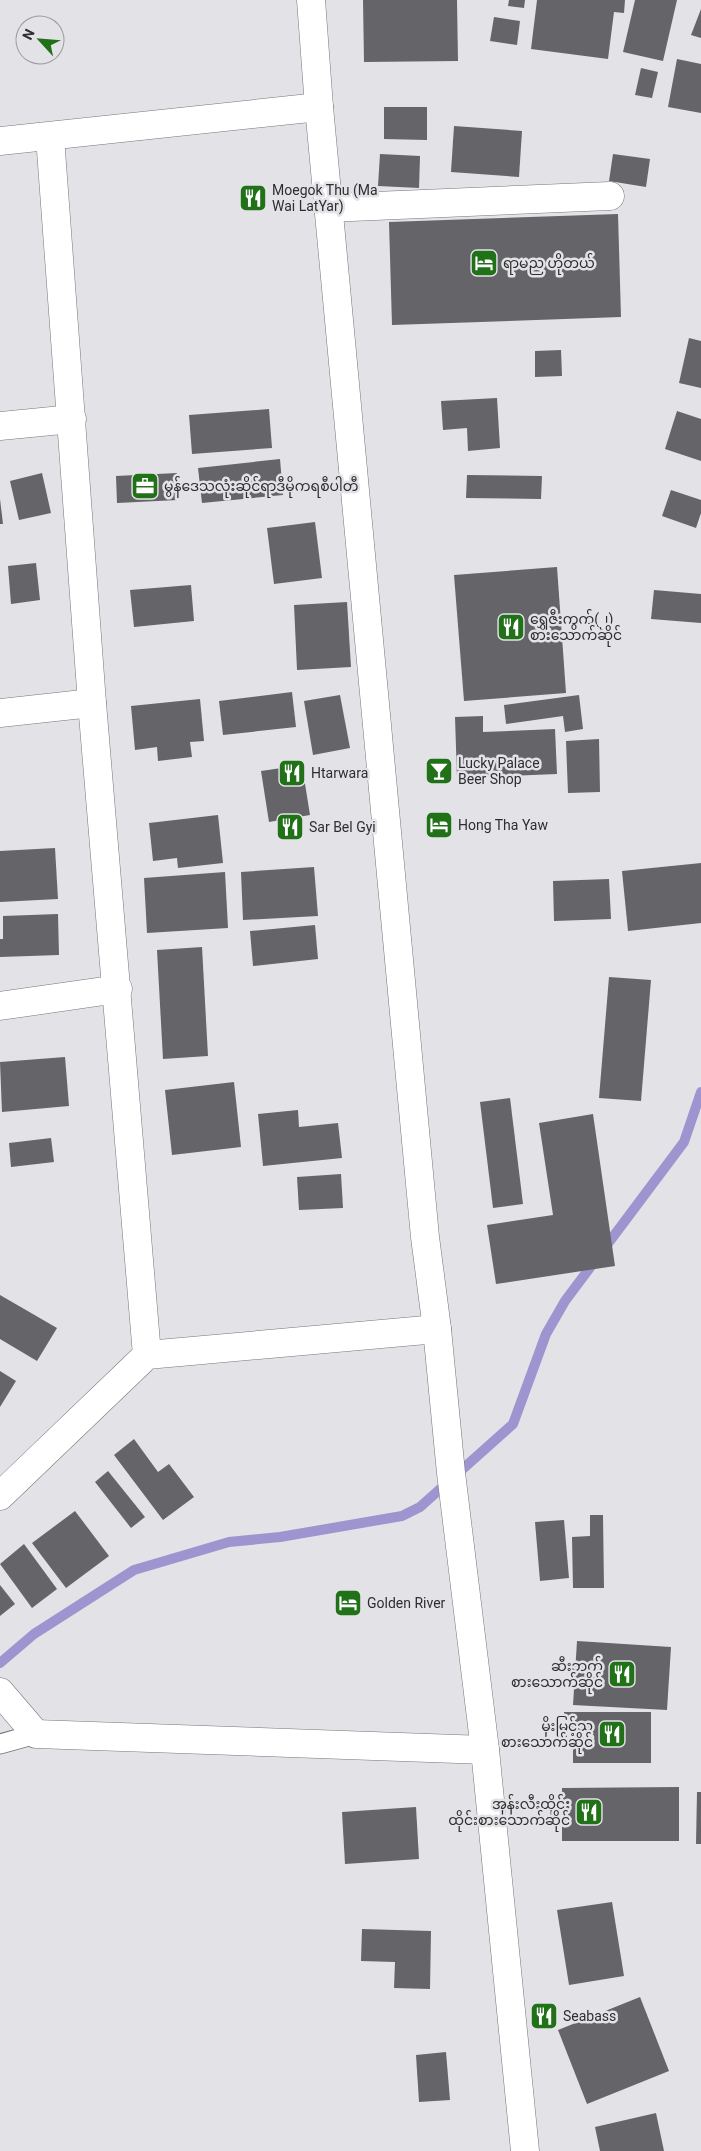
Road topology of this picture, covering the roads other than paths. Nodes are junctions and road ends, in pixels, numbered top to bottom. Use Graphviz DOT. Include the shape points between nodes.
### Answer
graph roads {
  1 [pos="311,0"];
  2 [pos="318,107"];
  3 [pos="50,137"];
  4 [pos="0,141"];
  5 [pos="610,196"];
  6 [pos="328,208"];
  7 [pos="72,419"];
  8 [pos="0,426"];
  9 [pos="92,703"];
  10 [pos="0,713"];
  11 [pos="118,989"];
  12 [pos="0,1006"];
  13 [pos="437,1329"];
  14 [pos="147,1354"];
  15 [pos="0,1496"];
  16 [pos="0,1692"];
  17 [pos="36,1734"];
  18 [pos="0,1744"];
  19 [pos="485,1750"];
  20 [pos="524,2151"];
  1 -- 2 [label="street"];
  2 -- 3 [label="street"];
  2 -- 6 [label="street"];
  3 -- 4 [label="street"];
  3 -- 7 [label="street"];
  5 -- 6 [label="street"];
  6 -- 13 [label="street" via="424,1227"];
  7 -- 8 [label="street"];
  7 -- 9 [label="street"];
  9 -- 10 [label="street"];
  9 -- 11 [label="street"];
  11 -- 12 [label="street"];
  11 -- 14 [label="street"];
  13 -- 14 [label="street"];
  13 -- 19 [label="street"];
  14 -- 15 [label="street"];
  16 -- 17 [label="street"];
  17 -- 18 [label="lane"];
  17 -- 19 [label="street"];
  19 -- 20 [label="street"];
}
